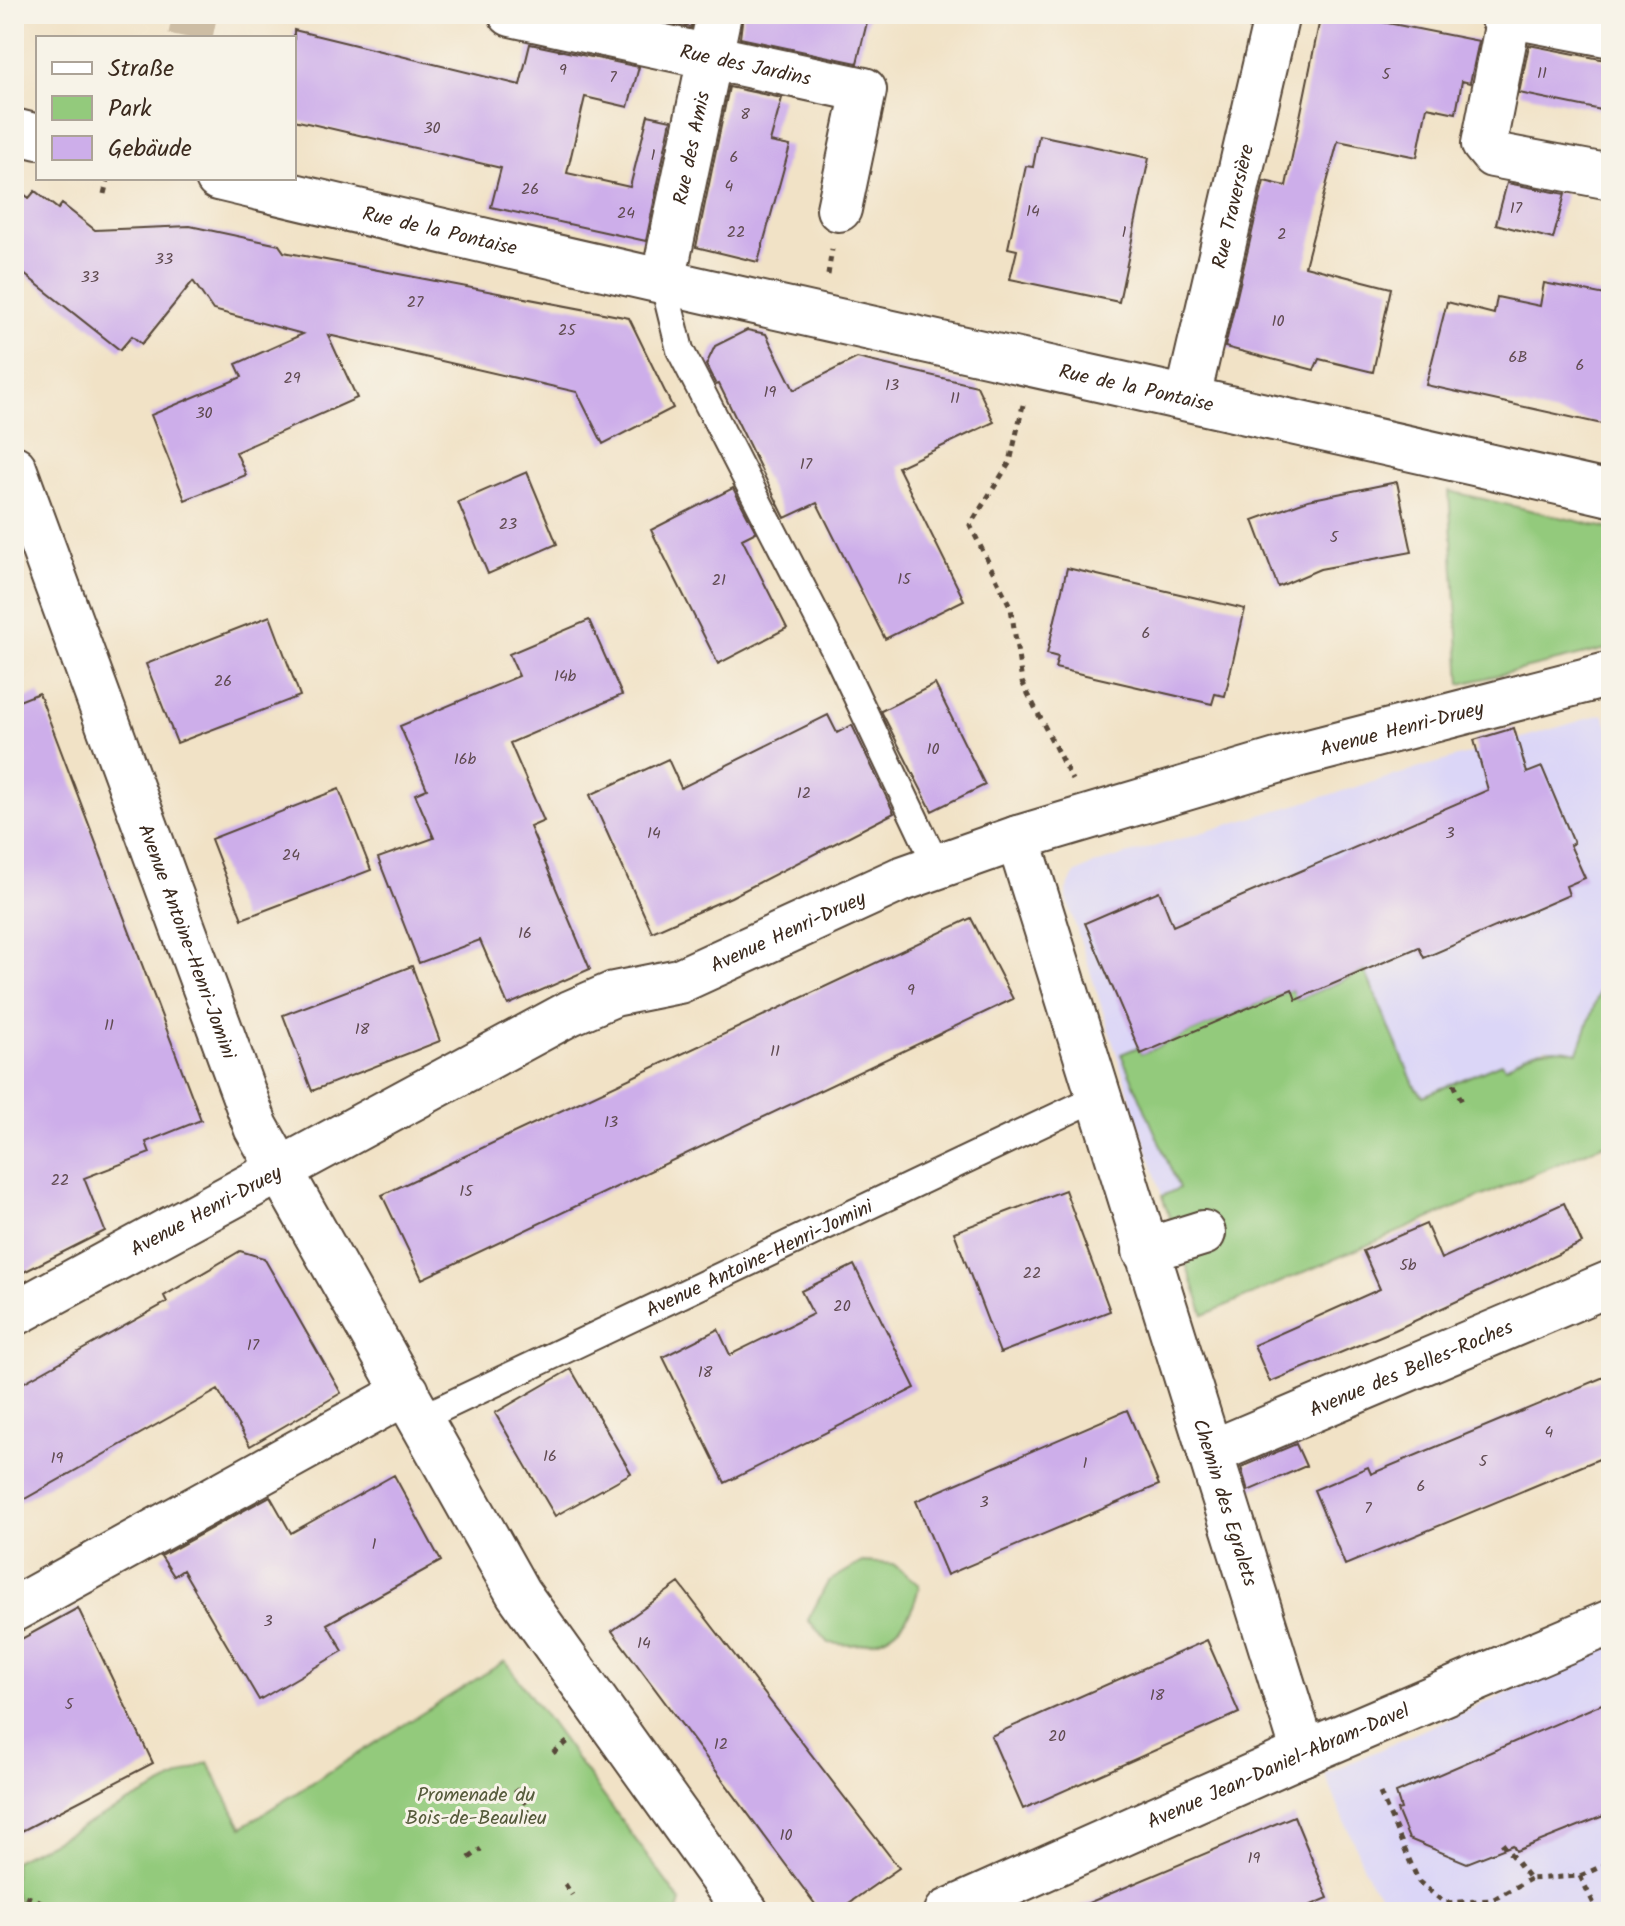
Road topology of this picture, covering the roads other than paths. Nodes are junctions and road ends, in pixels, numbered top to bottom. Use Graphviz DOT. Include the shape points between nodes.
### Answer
graph roads {
  1 [pos="511,14"];
  2 [pos="719,14"];
  3 [pos="1277,14"];
  4 [pos="1505,15"];
  5 [pos="1611,35"];
  6 [pos="710,59"];
  7 [pos="14,131"];
  8 [pos="36,136"];
  9 [pos="1611,177"];
  10 [pos="227,180"];
  11 [pos="839,209"];
  12 [pos="663,281"];
  13 [pos="1188,397"];
  14 [pos="14,468"];
  15 [pos="1611,494"];
  16 [pos="1611,674"];
  17 [pos="1018,838"];
  18 [pos="937,866"];
  19 [pos="1096,1098"];
  20 [pos="280,1169"];
  21 [pos="1203,1233"];
  22 [pos="1145,1251"];
  23 [pos="1611,1283"];
  24 [pos="14,1314"];
  25 [pos="414,1405"];
  26 [pos="1210,1453"];
  27 [pos="14,1609"];
  28 [pos="1611,1622"];
  29 [pos="1304,1753"];
  30 [pos="746,1912"];
  31 [pos="947,1912"];
  1 -- 6 [label="street, Rue des Jardins"];
  2 -- 6 [label="street, Rue des Amis"];
  3 -- 13 [label="street, Rue Traversière"];
  4 -- 5 [label="street"];
  4 -- 9 [label="street" via="1484,144 1493,155"];
  6 -- 11 [label="street, Rue des Jardins" via="864,90"];
  6 -- 12 [label="street, Rue des Amis"];
  7 -- 8 [label="street"];
  10 -- 12 [label="street, Rue de la Pontaise"];
  12 -- 13 [label="street, Rue de la Pontaise"];
  12 -- 18 [label="lane" via="680,350 839,659"];
  13 -- 15 [label="street, Rue de la Pontaise"];
  14 -- 20 [label="street, Avenue Antoine-Henri-Jomini" via="256,1127"];
  16 -- 17 [label="street, Avenue Henri-Druey" via="1297,755"];
  17 -- 18 [label="street, Avenue Henri-Druey"];
  17 -- 19 [label="street, Chemin des Egralets"];
  18 -- 20 [label="street, Avenue Henri-Druey" via="679,981 614,994 570,1013"];
  19 -- 22 [label="street, Chemin des Egralets"];
  19 -- 25 [label="lane, Avenue Antoine-Henri-Jomini"];
  20 -- 24 [label="street, Avenue Henri-Druey"];
  20 -- 25 [label="street, Avenue Antoine-Henri-Jomini"];
  21 -- 22 [label="street"];
  22 -- 26 [label="street, Chemin des Egralets"];
  23 -- 26 [label="street, Avenue des Belles-Roches"];
  25 -- 27 [label="street, Avenue Antoine-Henri-Jomini"];
  25 -- 30 [label="street, Avenue Antoine-Henri-Jomini" via="518,1593"];
  26 -- 29 [label="street, Chemin des Egralets"];
  28 -- 29 [label="street, Avenue Jean-Daniel-Abram-Davel"];
  29 -- 31 [label="street, Avenue Jean-Daniel-Abram-Davel"];
}
